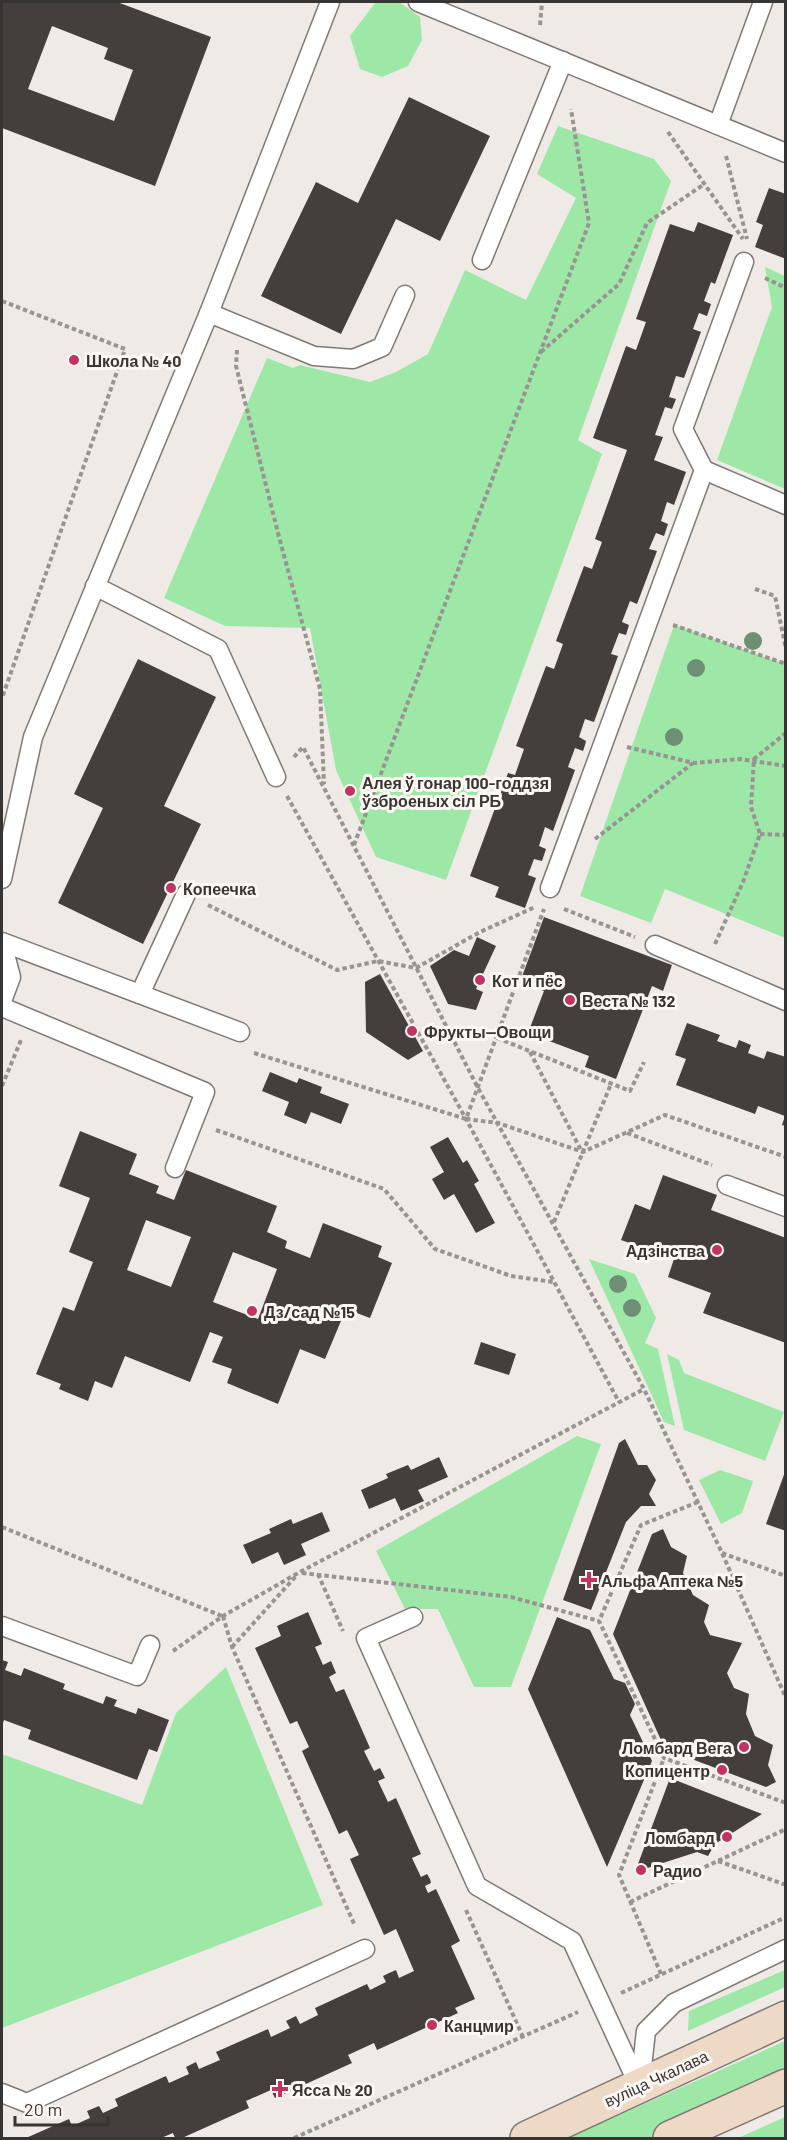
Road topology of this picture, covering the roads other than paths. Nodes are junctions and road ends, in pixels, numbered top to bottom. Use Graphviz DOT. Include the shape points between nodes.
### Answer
graph roads {
  1 [pos="330,2"];
  2 [pos="418,2"];
  3 [pos="763,2"];
  4 [pos="563,61"];
  5 [pos="718,125"];
  6 [pos="786,153"];
  7 [pos="482,260"];
  8 [pos="744,262"];
  9 [pos="405,294"];
  10 [pos="209,313"];
  11 [pos="704,470"];
  12 [pos="786,505"];
  13 [pos="95,586"];
  14 [pos="276,777"];
  15 [pos="2,879"];
  16 [pos="186,894"];
  17 [pos="548,895"];
  18 [pos="2,943"];
  19 [pos="655,945"];
  20 [pos="140,994"];
  21 [pos="2,1001"];
  22 [pos="786,1001"];
  23 [pos="2,1007"];
  24 [pos="240,1032"];
  25 [pos="175,1168"];
  26 [pos="725,1177"];
  27 [pos="786,1207"];
  28 [pos="413,1617"];
  29 [pos="2,1626"];
  30 [pos="150,1645"];
  31 [pos="365,1949"];
  32 [pos="786,1950"];
  33 [pos="786,2018"];
  34 [pos="639,2086"];
  35 [pos="786,2086"];
  36 [pos="2,2093"];
  37 [pos="527,2139"];
  38 [pos="670,2139"];
  1 -- 10 [label="lane"];
  2 -- 4 [label="lane"];
  3 -- 5 [label="lane"];
  4 -- 5 [label="lane"];
  4 -- 7 [label="lane"];
  5 -- 6 [label="lane"];
  8 -- 11 [label="lane" via="683,429"];
  9 -- 10 [label="lane" via="382,347 353,359 314,356"];
  10 -- 13 [label="lane"];
  11 -- 12 [label="lane"];
  11 -- 17 [label="lane"];
  13 -- 14 [label="lane" via="218,649"];
  13 -- 15 [label="lane" via="33,737"];
  16 -- 20 [label="lane"];
  18 -- 20 [label="lane"];
  18 -- 21 [label="lane" via="11,976"];
  19 -- 22 [label="lane"];
  20 -- 24 [label="lane"];
  23 -- 25 [label="lane" via="205,1092"];
  26 -- 27 [label="lane"];
  28 -- 34 [label="lane" via="366,1638 477,1886 572,1941"];
  29 -- 30 [label="lane" via="138,1676"];
  31 -- 36 [label="lane" via="27,2103"];
  32 -- 34 [label="lane" via="674,2003 646,2031"];
  33 -- 34 [label="main road, вуліца Чкалава"];
  34 -- 37 [label="main road, вуліца Чкалава"];
  35 -- 38 [label="main road"];
}
